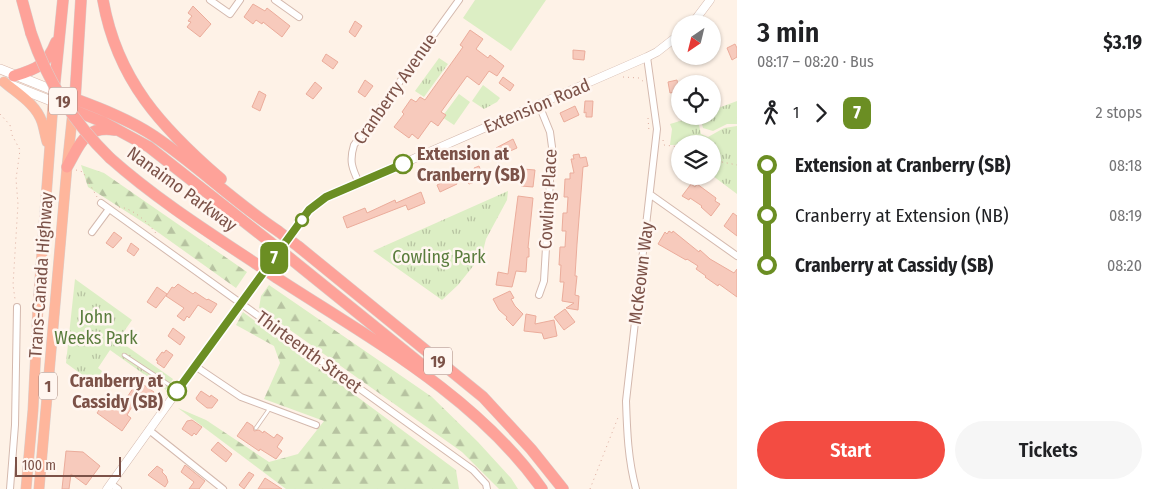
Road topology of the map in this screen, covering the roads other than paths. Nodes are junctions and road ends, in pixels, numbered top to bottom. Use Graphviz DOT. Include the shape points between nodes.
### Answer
graph roads {
  1 [pos="22,0"];
  2 [pos="63,0"];
  3 [pos="81,0"];
  4 [pos="103,0"];
  5 [pos="210,0"];
  6 [pos="240,0"];
  7 [pos="275,0"];
  8 [pos="459,0"];
  9 [pos="710,0"];
  10 [pos="699,15"];
  11 [pos="299,17"];
  12 [pos="59,33"];
  13 [pos="671,41"];
  14 [pos="647,57"];
  15 [pos="0,69"];
  16 [pos="14,76"];
  17 [pos="2,81"];
  18 [pos="54,97"];
  19 [pos="74,104"];
  20 [pos="539,104"];
  21 [pos="122,131"];
  22 [pos="49,148"];
  23 [pos="67,168"];
  24 [pos="359,182"];
  25 [pos="651,196"];
  26 [pos="101,203"];
  27 [pos="109,209"];
  28 [pos="278,231"];
  29 [pos="92,232"];
  30 [pos="737,256"];
  31 [pos="539,295"];
  32 [pos="241,302"];
  33 [pos="17,307"];
  34 [pos="124,356"];
  35 [pos="195,366"];
  36 [pos="177,391"];
  37 [pos="270,408"];
  38 [pos="316,425"];
  39 [pos="256,428"];
  40 [pos="149,430"];
  41 [pos="492,430"];
  42 [pos="109,486"];
  43 [pos="10,489"];
  44 [pos="26,489"];
  45 [pos="39,489"];
  46 [pos="118,489"];
  47 [pos="223,489"];
  48 [pos="487,489"];
  49 [pos="542,489"];
  50 [pos="563,489"];
  51 [pos="636,489"];
  1 -- 41 [label="highway, Nanaimo Parkway / 19, bridge" via="44,65 63,100 110,158 161,200 415,368"];
  2 -- 12 [label="highway, 1"];
  3 -- 19 [label="highway, 1"];
  4 -- 28 [label="highway, Nanaimo Parkway / 19" via="114,44 148,106 166,128"];
  5 -- 6 [label="street" via="230,14"];
  7 -- 11 [label="street"];
  8 -- 24 [label="street, Cranberry Avenue" via="354,144 350,156"];
  9 -- 10 [label="street"];
  12 -- 16 [label="highway" via="46,61 35,69"];
  12 -- 18 [label="highway, 1"];
  13 -- 14 [label="street, Extension Road"];
  14 -- 20 [label="street, Extension Road"];
  14 -- 25 [label="street, McKeown Way" via="658,129"];
  15 -- 16 [label="main road"];
  16 -- 18 [label="main road"];
  17 -- 18 [label="main road"];
  17 -- 22 [label="highway" via="37,111"];
  18 -- 19 [label="main road"];
  18 -- 22 [label="highway, Trans-Canada Highway / 1"];
  19 -- 21 [label="highway"];
  19 -- 23 [label="highway, Trans-Canada Highway / 1"];
  19 -- 28 [label="highway" via="126,120 154,136"];
  20 -- 24 [label="street, Extension Road"];
  20 -- 31 [label="street, Cowling Place" via="552,147 544,281"];
  21 -- 23 [label="highway" via="105,128 90,132"];
  21 -- 41 [label="highway, bridge" via="164,157 270,242 438,378"];
  22 -- 44 [label="highway, Trans-Canada Highway / 1"];
  23 -- 45 [label="highway, Trans-Canada Highway / 1"];
  24 -- 32 [label="street, Extension Road" via="326,197 309,210"];
  25 -- 30 [label="street"];
  25 -- 51 [label="street, McKeown Way" via="626,401 627,438"];
  26 -- 27 [label="street, Thirteenth Street"];
  27 -- 29 [label="street"];
  27 -- 32 [label="street, Thirteenth Street"];
  28 -- 50 [label="highway, Nanaimo Parkway / 19, bridge" via="483,398"];
  32 -- 35 [label="street"];
  32 -- 48 [label="street, Thirteenth Street" via="473,470"];
  33 -- 43 [label="street" via="15,425"];
  34 -- 36 [label="lane"];
  35 -- 36 [label="street"];
  35 -- 37 [label="street" via="241,397"];
  36 -- 40 [label="street"];
  37 -- 38 [label="street"];
  37 -- 39 [label="lane"];
  40 -- 42 [label="street"];
  40 -- 47 [label="street"];
  41 -- 49 [label="highway, Nanaimo Parkway / 19"];
  42 -- 46 [label="street"];
}
